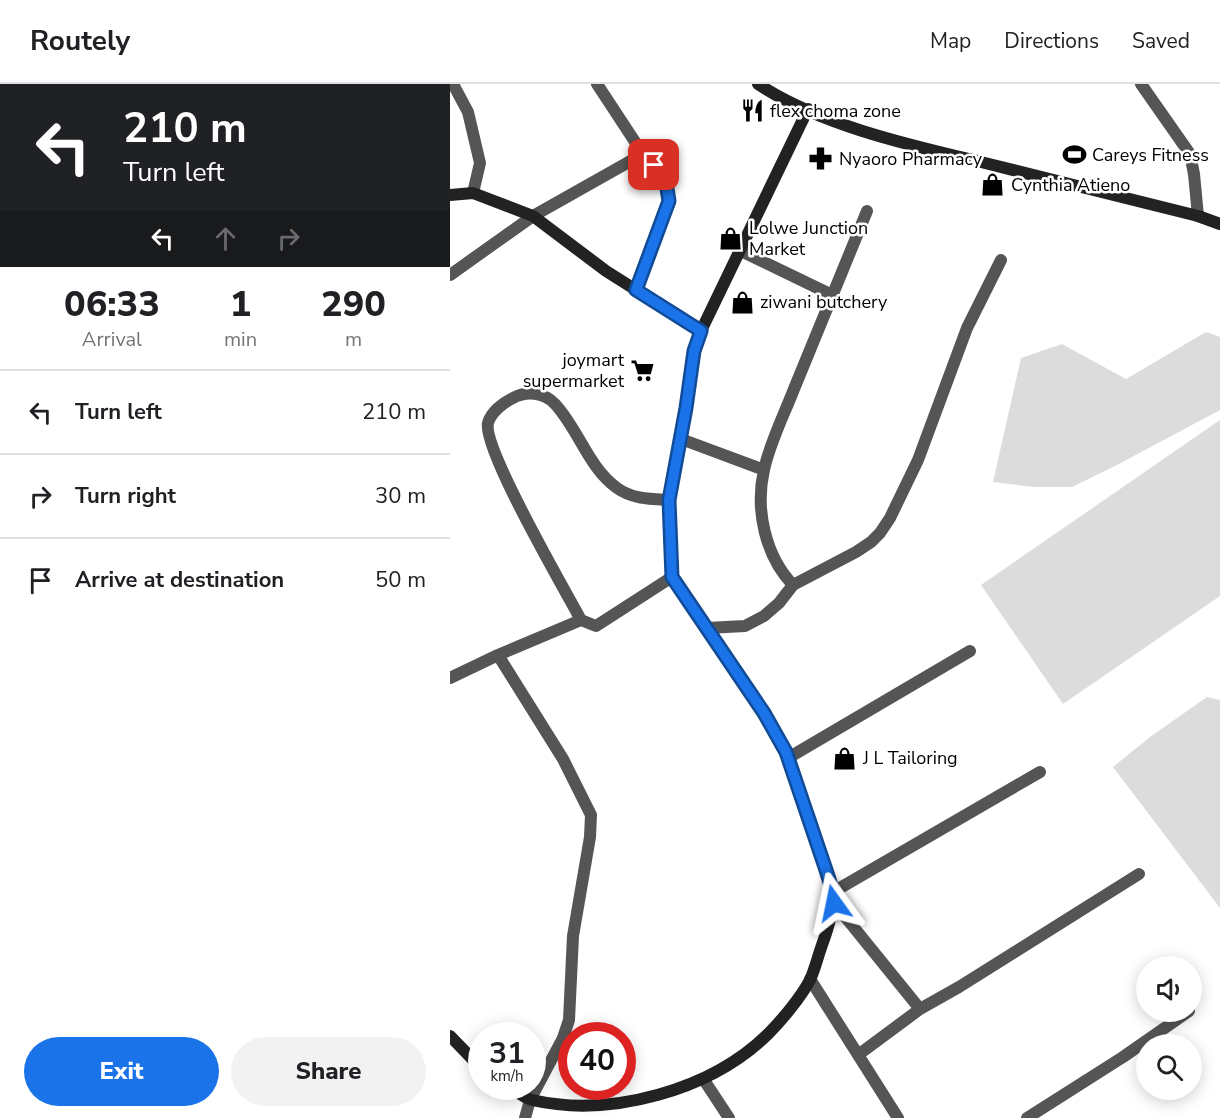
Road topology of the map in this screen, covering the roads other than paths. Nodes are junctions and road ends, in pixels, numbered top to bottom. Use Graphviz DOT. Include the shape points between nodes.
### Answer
graph roads {
  1 [pos="453,84"];
  2 [pos="597,84"];
  3 [pos="758,84"];
  4 [pos="1141,84"];
  5 [pos="808,109"];
  6 [pos="643,154"];
  7 [pos="473,193"];
  8 [pos="450,195"];
  9 [pos="867,211"];
  10 [pos="533,216"];
  11 [pos="1198,216"];
  12 [pos="1220,224"];
  13 [pos="739,250"];
  14 [pos="1001,260"];
  15 [pos="450,276"];
  16 [pos="636,290"];
  17 [pos="832,295"];
  18 [pos="701,331"];
  19 [pos="681,439"];
  20 [pos="764,470"];
  21 [pos="669,500"];
  22 [pos="672,577"];
  23 [pos="793,585"];
  24 [pos="581,620"];
  25 [pos="707,628"];
  26 [pos="970,651"];
  27 [pos="498,655"];
  28 [pos="450,678"];
  29 [pos="788,758"];
  30 [pos="1040,772"];
  31 [pos="1139,874"];
  32 [pos="834,898"];
  33 [pos="810,979"];
  34 [pos="920,1009"];
  35 [pos="1173,1022"];
  36 [pos="450,1036"];
  37 [pos="468,1055"];
  38 [pos="858,1055"];
  39 [pos="546,1070"];
  40 [pos="704,1080"];
  41 [pos="530,1100"];
  42 [pos="525,1118"];
  43 [pos="729,1118"];
  44 [pos="898,1118"];
  45 [pos="1027,1118"];
  1 -- 7 [label="street" via="468,112 480,163"];
  2 -- 6 [label="street"];
  3 -- 5 [label="street"];
  4 -- 11 [label="street" via="1190,154"];
  5 -- 11 [label="street" via="919,147"];
  5 -- 13 [label="street"];
  6 -- 10 [label="street"];
  6 -- 16 [label="street" via="665,176 669,201"];
  7 -- 8 [label="street"];
  7 -- 10 [label="street"];
  9 -- 17 [label="street"];
  10 -- 15 [label="street"];
  10 -- 16 [label="street"];
  11 -- 12 [label="street"];
  13 -- 17 [label="street"];
  13 -- 18 [label="street"];
  14 -- 23 [label="street" via="967,328 918,460 890,518 871,542"];
  16 -- 18 [label="street"];
  17 -- 20 [label="street"];
  18 -- 19 [label="street" via="694,351"];
  19 -- 20 [label="street"];
  19 -- 21 [label="street"];
  20 -- 23 [label="street" via="761,496 765,535 777,563"];
  21 -- 22 [label="street"];
  21 -- 24 [label="street" via="636,497 604,477 554,403 541,395 524,393 503,403 493,414 488,434 505,478"];
  22 -- 24 [label="street" via="596,626"];
  22 -- 25 [label="street"];
  23 -- 25 [label="street" via="764,616 745,626"];
  24 -- 27 [label="street"];
  25 -- 29 [label="street" via="764,713"];
  26 -- 29 [label="street"];
  27 -- 28 [label="street"];
  27 -- 39 [label="street" via="563,759 591,814 573,936 569,1020"];
  29 -- 32 [label="street"];
  30 -- 32 [label="street"];
  31 -- 34 [label="street"];
  32 -- 33 [label="street"];
  32 -- 34 [label="street"];
  33 -- 38 [label="street"];
  33 -- 40 [label="street" via="768,1034"];
  34 -- 38 [label="street"];
  35 -- 45 [label="street"];
  36 -- 37 [label="street"];
  38 -- 44 [label="street"];
  40 -- 41 [label="street" via="662,1097 618,1105 578,1109"];
  40 -- 43 [label="street"];
  41 -- 42 [label="street"];
}
